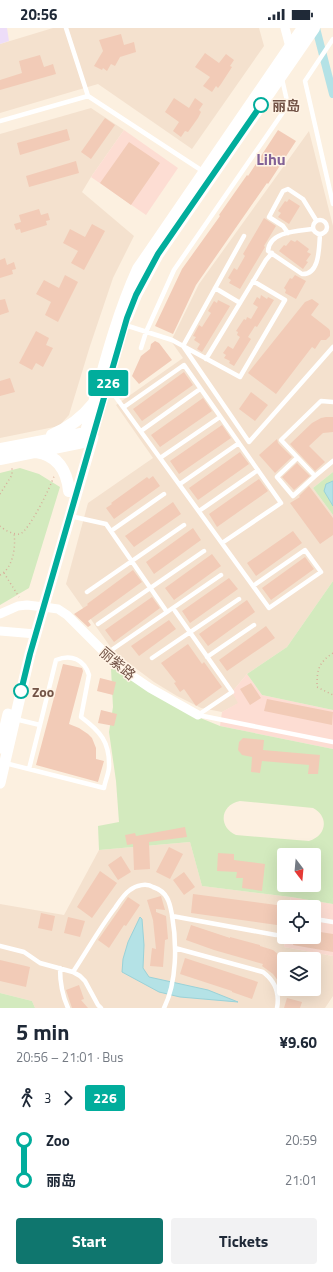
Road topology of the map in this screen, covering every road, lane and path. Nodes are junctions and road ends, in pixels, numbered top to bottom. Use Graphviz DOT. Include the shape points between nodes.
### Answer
graph roads {
  1 [pos="66,28"];
  2 [pos="285,28"];
  3 [pos="303,28"];
  4 [pos="314,28"];
  5 [pos="333,39"];
  6 [pos="293,50"];
  7 [pos="281,75"];
  8 [pos="88,96"];
  9 [pos="0,121"];
  10 [pos="204,172"];
  11 [pos="333,204"];
  12 [pos="316,220"];
  13 [pos="333,224"];
  14 [pos="328,225"];
  15 [pos="313,229"];
  16 [pos="288,233"];
  17 [pos="320,234"];
  18 [pos="244,236"];
  19 [pos="272,253"];
  20 [pos="253,281"];
  21 [pos="215,288"];
  22 [pos="240,302"];
  23 [pos="125,325"];
  24 [pos="146,332"];
  25 [pos="183,346"];
  26 [pos="333,347"];
  27 [pos="141,348"];
  28 [pos="206,359"];
  29 [pos="108,385"];
  30 [pos="200,389"];
  31 [pos="95,401"];
  32 [pos="333,402"];
  33 [pos="124,408"];
  34 [pos="220,417"];
  35 [pos="141,432"];
  36 [pos="87,437"];
  37 [pos="239,443"];
  38 [pos="34,447"];
  39 [pos="0,449"];
  40 [pos="5,458"];
  41 [pos="160,458"];
  42 [pos="297,458"];
  43 [pos="333,461"];
  44 [pos="58,462"];
  45 [pos="258,470"];
  46 [pos="315,476"];
  47 [pos="180,484"];
  48 [pos="69,491"];
  49 [pos="0,494"];
  50 [pos="164,494"];
  51 [pos="199,511"];
  52 [pos="70,516"];
  53 [pos="184,525"];
  54 [pos="0,526"];
  55 [pos="111,531"];
  56 [pos="14,534"];
  57 [pos="222,543"];
  58 [pos="204,551"];
  59 [pos="132,561"];
  60 [pos="4,573"];
  61 [pos="221,575"];
  62 [pos="0,576"];
  63 [pos="253,586"];
  64 [pos="150,588"];
  65 [pos="87,592"];
  66 [pos="239,599"];
  67 [pos="18,606"];
  68 [pos="40,606"];
  69 [pos="175,611"];
  70 [pos="167,612"];
  71 [pos="0,614"];
  72 [pos="98,624"];
  73 [pos="254,624"];
  74 [pos="0,631"];
  75 [pos="190,632"];
  76 [pos="32,633"];
  77 [pos="113,649"];
  78 [pos="333,653"];
  79 [pos="207,657"];
  80 [pos="152,658"];
  81 [pos="333,695"];
  82 [pos="198,715"];
  83 [pos="15,719"];
  84 [pos="40,725"];
  85 [pos="333,742"];
  86 [pos="0,748"];
  87 [pos="5,763"];
  88 [pos="29,769"];
  89 [pos="0,783"];
  90 [pos="172,916"];
  91 [pos="321,920"];
  92 [pos="333,922"];
  93 [pos="276,935"];
  94 [pos="0,946"];
  95 [pos="176,948"];
  96 [pos="60,968"];
  97 [pos="73,972"];
  98 [pos="68,1008"];
  99 [pos="101,1008"];
  100 [pos="164,1008"];
  101 [pos="277,1008"];
  1 -- 8 [label="lane"];
  2 -- 6 [label="street"];
  3 -- 6 [label="main road"];
  4 -- 6 [label="main road"];
  5 -- 11 [label="lane" via="305,81"];
  6 -- 7 [label="main road"];
  6 -- 10 [label="main road"];
  7 -- 23 [label="main road" via="158,254 136,295"];
  7 -- 24 [label="lane" via="288,105 174,270"];
  8 -- 9 [label="lane"];
  8 -- 10 [label="lane"];
  10 -- 31 [label="main road" via="138,269 120,315"];
  12 -- 14 [label="lane" via="321,219"];
  12 -- 15 [label="lane"];
  12 -- 16 [label="lane" via="303,199 288,189 282,190 270,217"];
  13 -- 14 [label="lane"];
  14 -- 17 [label="lane" via="327,230"];
  15 -- 16 [label="lane"];
  15 -- 17 [label="lane" via="315,233"];
  16 -- 19 [label="lane" via="276,236 268,248"];
  17 -- 19 [label="lane" via="316,262 310,273 302,274"];
  18 -- 21 [label="lane"];
  19 -- 20 [label="lane"];
  20 -- 22 [label="lane"];
  20 -- 28 [label="lane" via="285,300 240,377"];
  21 -- 22 [label="lane"];
  21 -- 25 [label="lane"];
  22 -- 28 [label="lane"];
  23 -- 24 [label="lane"];
  23 -- 29 [label="main road"];
  24 -- 25 [label="lane"];
  24 -- 27 [label="lane"];
  25 -- 26 [label="lane" via="249,442"];
  25 -- 28 [label="lane"];
  29 -- 33 [label="lane"];
  29 -- 36 [label="main road"];
  30 -- 33 [label="lane" via="184,366"];
  30 -- 34 [label="lane"];
  30 -- 35 [label="lane"];
  31 -- 36 [label="main road"];
  31 -- 38 [label="main road" via="68,427"];
  32 -- 42 [label="lane" via="321,401 280,440"];
  33 -- 35 [label="lane"];
  34 -- 37 [label="lane"];
  34 -- 41 [label="lane"];
  35 -- 41 [label="lane"];
  36 -- 38 [label="main road"];
  36 -- 48 [label="street"];
  36 -- 52 [label="street"];
  37 -- 45 [label="lane"];
  37 -- 47 [label="lane"];
  38 -- 39 [label="main road"];
  38 -- 40 [label="main road"];
  38 -- 44 [label="main road"];
  40 -- 49 [label="path" via="12,475"];
  41 -- 47 [label="lane"];
  42 -- 46 [label="lane"];
  42 -- 46 [label="lane" via="277,477 293,496"];
  43 -- 46 [label="lane"];
  44 -- 48 [label="main road" via="68,479"];
  44 -- 56 [label="path" via="53,480 31,521 20,534"];
  45 -- 51 [label="lane"];
  45 -- 57 [label="lane" via="281,503"];
  47 -- 51 [label="lane"];
  48 -- 68 [label="street"];
  50 -- 55 [label="lane"];
  51 -- 57 [label="lane"];
  52 -- 55 [label="lane" via="106,524"];
  52 -- 68 [label="street"];
  53 -- 59 [label="lane"];
  54 -- 56 [label="path"];
  55 -- 59 [label="lane"];
  56 -- 60 [label="path" via="13,557"];
  57 -- 63 [label="lane"];
  58 -- 64 [label="lane"];
  59 -- 64 [label="lane"];
  59 -- 65 [label="lane"];
  60 -- 62 [label="path"];
  60 -- 67 [label="path" via="19,596"];
  61 -- 70 [label="lane"];
  63 -- 63 [label="lane" via="269,608 321,572 305,550"];
  64 -- 70 [label="lane"];
  64 -- 72 [label="lane"];
  66 -- 75 [label="lane"];
  67 -- 68 [label="street, 丽紫路"];
  67 -- 71 [label="street"];
  68 -- 76 [label="street"];
  68 -- 82 [label="street, 丽紫路" via="58,609 67,615 128,673"];
  69 -- 75 [label="lane"];
  70 -- 77 [label="lane"];
  73 -- 79 [label="lane"];
  74 -- 76 [label="street"];
  75 -- 79 [label="lane"];
  75 -- 80 [label="lane"];
  76 -- 83 [label="street" via="30,654"];
  76 -- 86 [label="street"];
  78 -- 81 [label="path" via="324,659 317,672 317,687"];
  79 -- 82 [label="lane" via="232,692"];
  82 -- 85 [label="lane"];
  83 -- 84 [label="lane"];
  83 -- 87 [label="street"];
  84 -- 88 [label="lane"];
  84 -- 88 [label="lane" via="56,660 73,658 87,669 89,675 81,717 102,735 110,768 104,788"];
  87 -- 88 [label="lane"];
  87 -- 89 [label="street"];
  90 -- 93 [label="lane"];
  90 -- 95 [label="lane"];
  90 -- 97 [label="lane" via="167,897 160,890 151,885 140,885 131,889 105,922"];
  91 -- 92 [label="lane"];
  94 -- 96 [label="lane" via="24,952 40,963"];
  95 -- 100 [label="lane" via="173,978"];
  95 -- 101 [label="lane" via="263,972 275,984 279,1000"];
  96 -- 97 [label="lane"];
  96 -- 98 [label="lane" via="62,993"];
  97 -- 99 [label="lane" via="85,981"];
}
